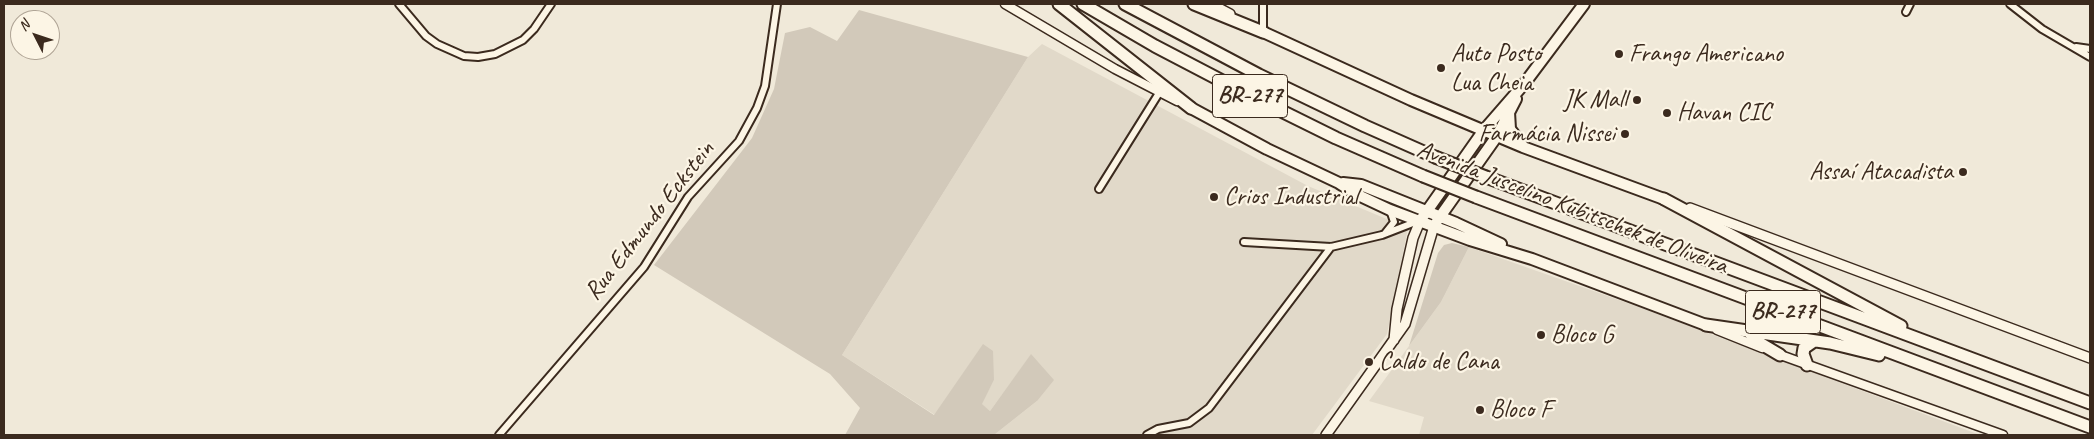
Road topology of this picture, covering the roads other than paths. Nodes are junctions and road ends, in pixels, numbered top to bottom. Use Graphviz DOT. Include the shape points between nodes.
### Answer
graph roads {
  1 [pos="399,4"];
  2 [pos="552,4"];
  3 [pos="776,4"];
  4 [pos="1005,4"];
  5 [pos="1059,4"];
  6 [pos="1083,4"];
  7 [pos="1125,4"];
  8 [pos="1194,4"];
  9 [pos="1211,4"];
  10 [pos="1263,4"];
  11 [pos="1584,4"];
  12 [pos="1910,4"];
  13 [pos="2010,4"];
  14 [pos="1906,12"];
  15 [pos="1264,32"];
  16 [pos="2070,46"];
  17 [pos="2090,49"];
  18 [pos="2090,57"];
  19 [pos="1524,84"];
  20 [pos="1159,92"];
  21 [pos="1191,108"];
  22 [pos="1509,112"];
  23 [pos="1484,130"];
  24 [pos="1497,136"];
  25 [pos="1523,147"];
  26 [pos="1339,183"];
  27 [pos="1099,189"];
  28 [pos="1664,199"];
  29 [pos="1390,210"];
  30 [pos="1425,210"];
  31 [pos="1440,216"];
  32 [pos="1420,221"];
  33 [pos="1434,226"];
  34 [pos="1382,236"];
  35 [pos="1244,242"];
  36 [pos="1331,247"];
  37 [pos="1532,259"];
  38 [pos="1706,325"];
  39 [pos="1749,332"];
  40 [pos="1394,340"];
  41 [pos="1814,341"];
  42 [pos="1940,347"];
  43 [pos="1780,355"];
  44 [pos="2090,358"];
  45 [pos="1807,365"];
  46 [pos="2090,403"];
  47 [pos="2086,426"];
  48 [pos="499,435"];
  49 [pos="1147,435"];
  50 [pos="1326,435"];
  51 [pos="2003,435"];
  1 -- 2 [label="street" via="437,44 464,56 478,57 495,54 522,40"];
  3 -- 48 [label="street, Rua Edmundo Eckstein" via="765,86 739,141 688,197 644,266"];
  4 -- 20 [label="street"];
  5 -- 21 [label="highway"];
  6 -- 47 [label="highway, Avenida Juscelino Kubitschek de Oliveira / BR-277, bridge" via="1245,93 1423,176"];
  7 -- 42 [label="highway, Avenida Juscelino Kubitschek de Oliveira / BR-277, bridge" via="1259,75 1435,157"];
  8 -- 15 [label="highway"];
  9 -- 15 [label="main road"];
  10 -- 15 [label="street"];
  11 -- 19 [label="main road"];
  12 -- 14 [label="street"];
  13 -- 16 [label="street"];
  15 -- 23 [label="main road" via="1389,91"];
  16 -- 17 [label="street"];
  16 -- 18 [label="street"];
  19 -- 22 [label="main road"];
  19 -- 23 [label="main road"];
  20 -- 21 [label="street"];
  20 -- 27 [label="street"];
  21 -- 26 [label="main road"];
  22 -- 24 [label="main road"];
  22 -- 25 [label="main road" via="1510,129"];
  23 -- 24 [label="main road"];
  23 -- 30 [label="main road"];
  24 -- 25 [label="main road"];
  24 -- 31 [label="main road"];
  25 -- 28 [label="main road"];
  26 -- 29 [label="main road"];
  26 -- 30 [label="main road" via="1361,185"];
  28 -- 42 [label="highway"];
  28 -- 44 [label="main road"];
  29 -- 32 [label="main road"];
  29 -- 34 [label="street" via="1394,222"];
  30 -- 31 [label="main road"];
  30 -- 32 [label="main road"];
  31 -- 33 [label="main road"];
  31 -- 37 [label="main road"];
  32 -- 33 [label="main road"];
  32 -- 34 [label="street"];
  32 -- 40 [label="main road" via="1397,309"];
  33 -- 37 [label="main road"];
  33 -- 40 [label="main road" via="1410,314"];
  34 -- 36 [label="street"];
  35 -- 36 [label="street"];
  36 -- 49 [label="street" via="1209,408 1189,422"];
  37 -- 38 [label="main road"];
  38 -- 39 [label="highway"];
  38 -- 43 [label="street"];
  39 -- 41 [label="highway"];
  39 -- 43 [label="highway" via="1758,342"];
  40 -- 50 [label="main road"];
  41 -- 45 [label="highway" via="1804,348"];
  41 -- 47 [label="highway" via="1878,355"];
  42 -- 46 [label="highway, Avenida Juscelino Kubitschek de Oliveira / BR-277"];
  43 -- 45 [label="street"];
  45 -- 51 [label="street"];
}
